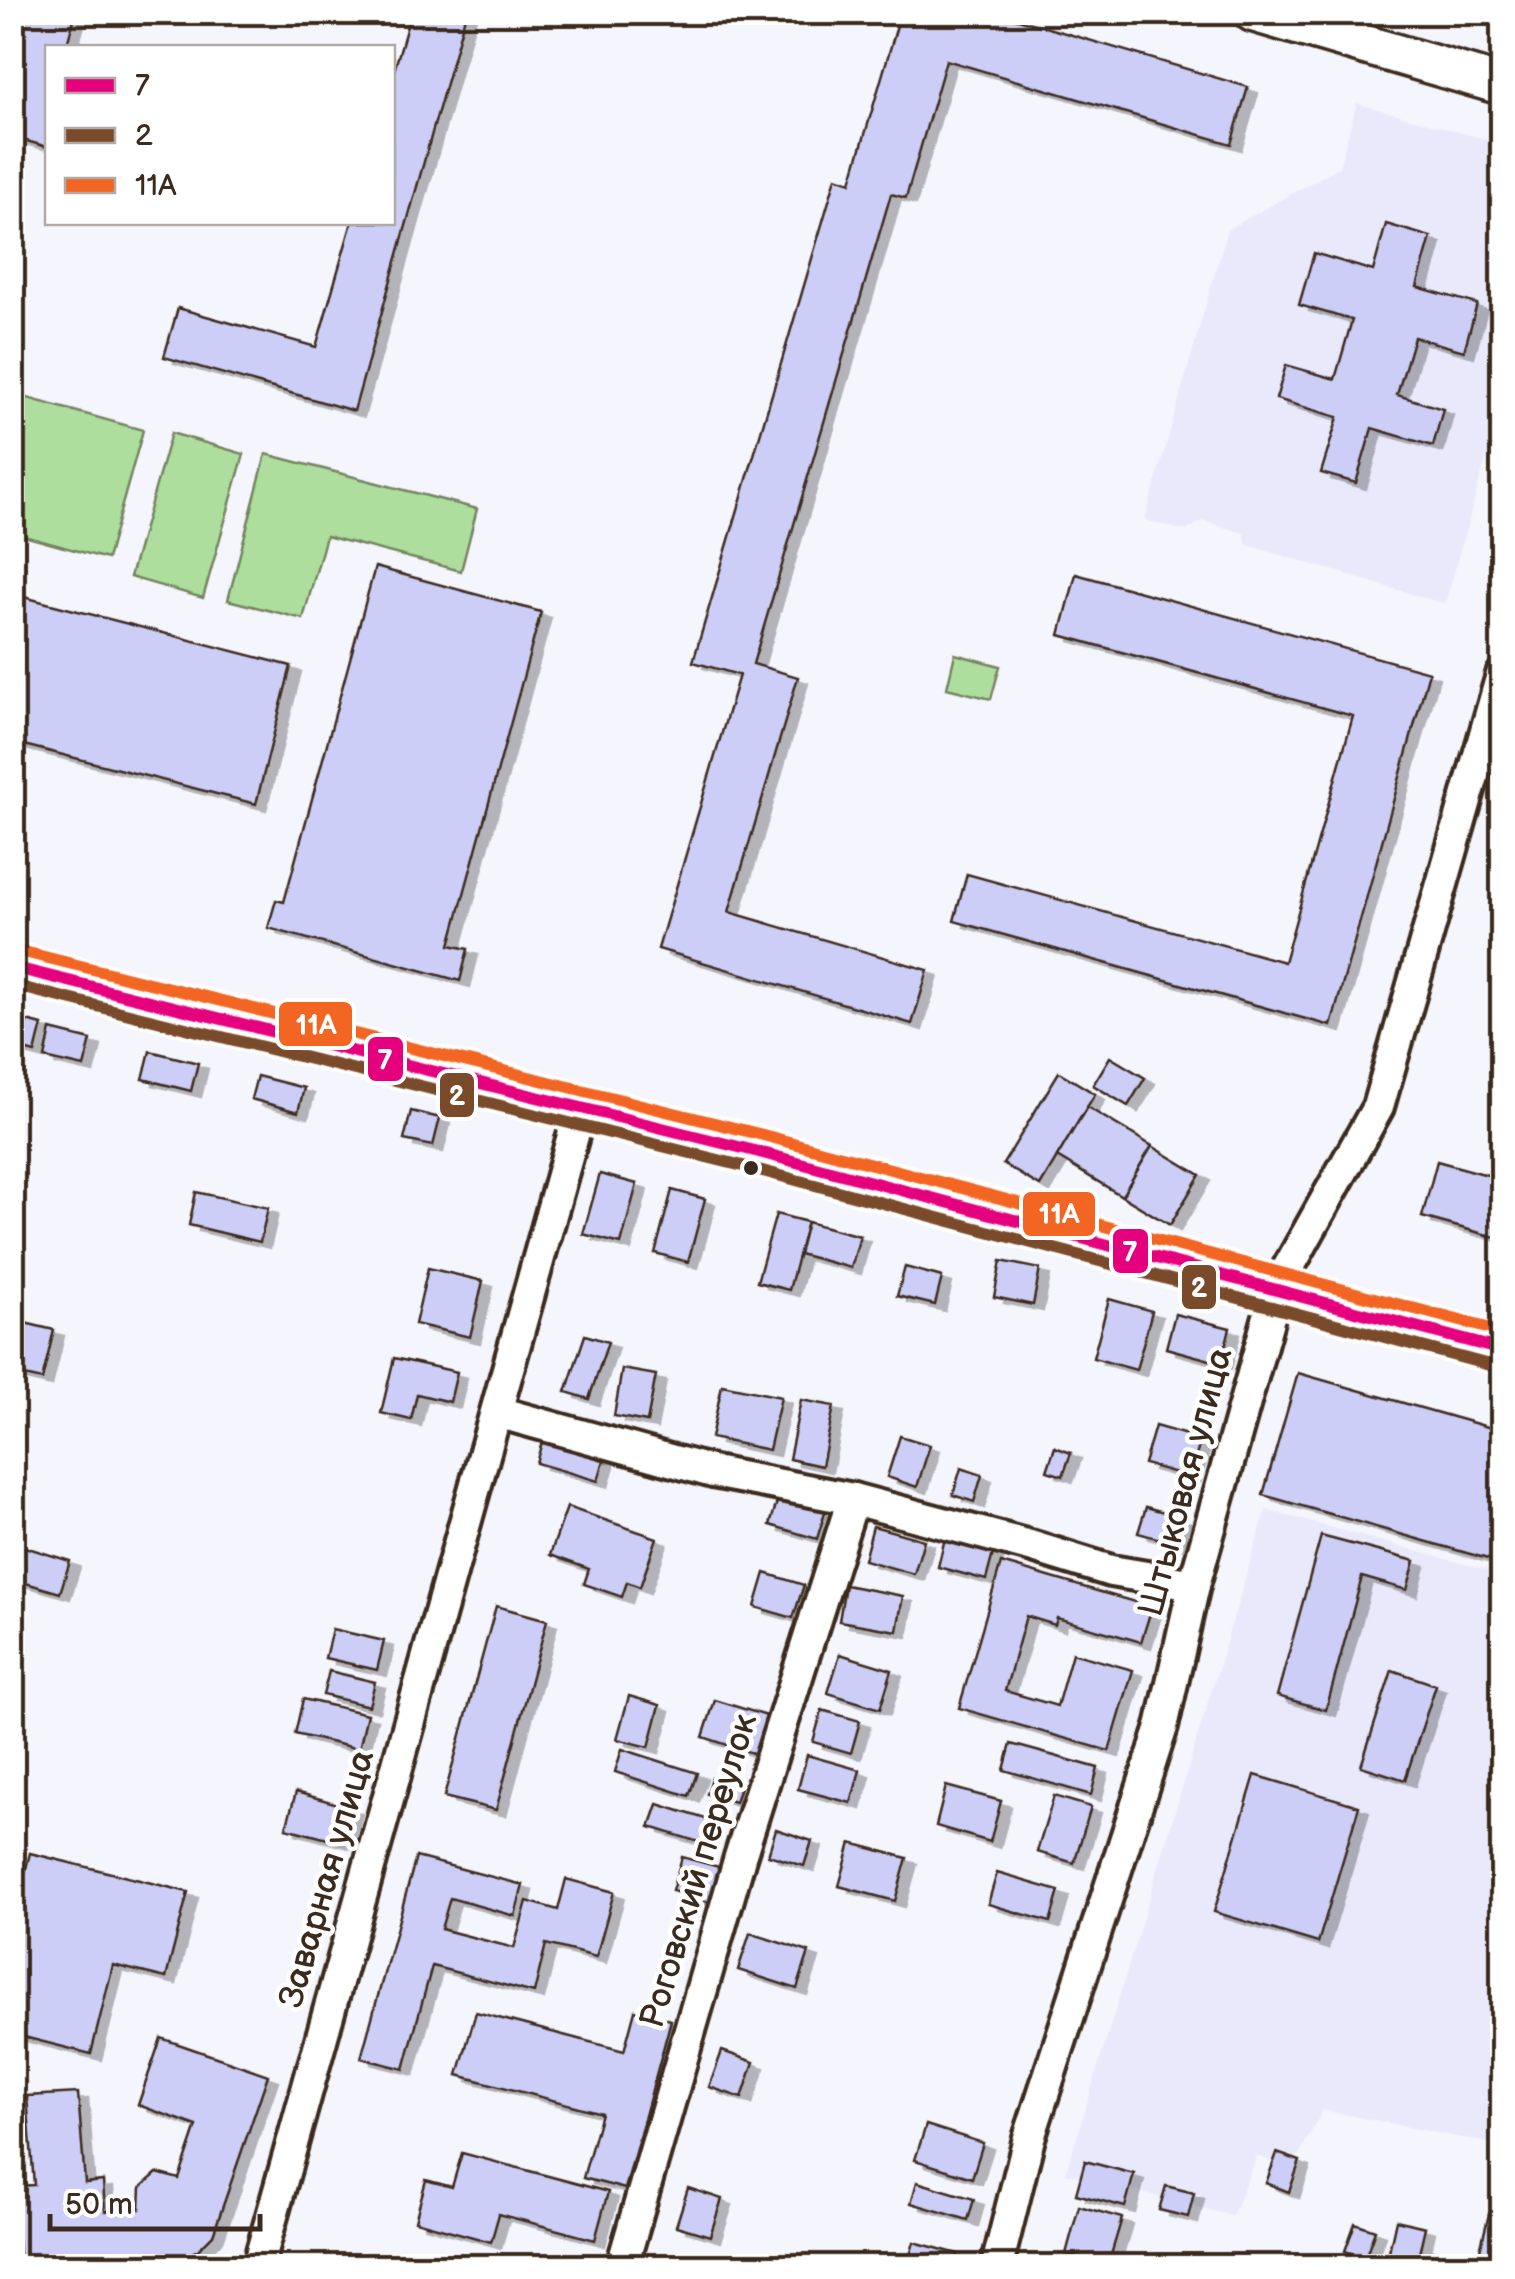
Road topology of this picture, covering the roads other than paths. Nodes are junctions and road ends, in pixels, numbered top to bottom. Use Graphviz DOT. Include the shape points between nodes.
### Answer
graph roads {
  1 [pos="1253,12"];
  2 [pos="1298,19"];
  3 [pos="1502,86"];
  4 [pos="1502,675"];
  5 [pos="12,967"];
  6 [pos="581,1107"];
  7 [pos="1278,1288"];
  8 [pos="1502,1350"];
  9 [pos="497,1412"];
  10 [pos="853,1499"];
  11 [pos="1194,1585"];
  12 [pos="258,2266"];
  13 [pos="622,2266"];
  14 [pos="997,2266"];
  1 -- 2 [label="street"];
  2 -- 3 [label="street"];
  4 -- 7 [label="street, Штыковая улица" via="1378,1107"];
  5 -- 6 [label="main road"];
  6 -- 7 [label="main road"];
  6 -- 9 [label="street, Заварная улица"];
  7 -- 8 [label="main road"];
  7 -- 11 [label="street, Штыковая улица"];
  9 -- 10 [label="street" via="713,1472"];
  9 -- 12 [label="street, Заварная улица"];
  10 -- 11 [label="street" via="1112,1572"];
  10 -- 13 [label="street, Роговский переулок" via="740,1856"];
  11 -- 14 [label="street, Штыковая улица" via="1162,1727 1029,2138"];
}
